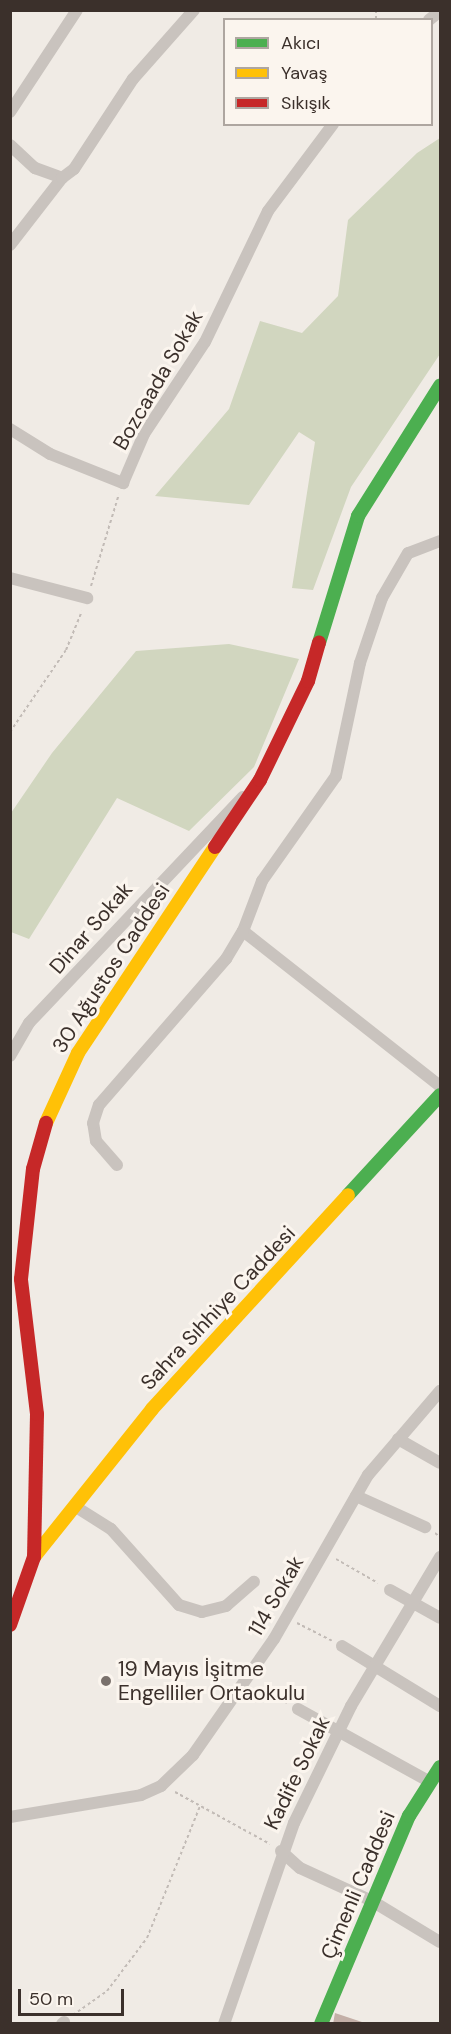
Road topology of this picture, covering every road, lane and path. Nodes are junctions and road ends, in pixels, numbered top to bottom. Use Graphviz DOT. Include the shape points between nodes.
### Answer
graph roads {
  1 [pos="77,10"];
  2 [pos="194,10"];
  3 [pos="10,112"];
  4 [pos="332,126"];
  5 [pos="10,145"];
  6 [pos="62,177"];
  7 [pos="10,245"];
  8 [pos="441,386"];
  9 [pos="10,429"];
  10 [pos="123,483"];
  11 [pos="441,541"];
  12 [pos="10,578"];
  13 [pos="87,598"];
  14 [pos="10,732"];
  15 [pos="261,780"];
  16 [pos="243,931"];
  17 [pos="10,1056"];
  18 [pos="441,1086"];
  19 [pos="441,1095"];
  20 [pos="117,1165"];
  21 [pos="441,1391"];
  22 [pos="427,1407"];
  23 [pos="441,1411"];
  24 [pos="398,1438"];
  25 [pos="441,1463"];
  26 [pos="356,1496"];
  27 [pos="75,1507"];
  28 [pos="425,1527"];
  29 [pos="323,1552"];
  30 [pos="34,1557"];
  31 [pos="441,1557"];
  32 [pos="254,1582"];
  33 [pos="390,1590"];
  34 [pos="414,1604"];
  35 [pos="286,1618"];
  36 [pos="441,1618"];
  37 [pos="10,1625"];
  38 [pos="342,1646"];
  39 [pos="378,1667"];
  40 [pos="248,1681"];
  41 [pos="441,1706"];
  42 [pos="298,1709"];
  43 [pos="339,1731"];
  44 [pos="441,1767"];
  45 [pos="430,1782"];
  46 [pos="161,1786"];
  47 [pos="201,1804"];
  48 [pos="10,1817"];
  49 [pos="282,1851"];
  50 [pos="372,1901"];
  51 [pos="441,1942"];
  52 [pos="63,2023"];
  53 [pos="224,2024"];
  54 [pos="321,2024"];
  1 -- 3 [label="street"];
  2 -- 6 [label="street" via="133,79 74,169"];
  4 -- 10 [label="street, Bozcaada Sokak" via="268,211 205,342 144,434"];
  5 -- 6 [label="street" via="35,168"];
  6 -- 7 [label="street"];
  8 -- 15 [label="main road, 30 Ağustos Caddesi" via="357,516 308,681"];
  9 -- 10 [label="street" via="50,454"];
  10 -- 13 [label="path, Bozcaada Sokak"];
  11 -- 16 [label="street" via="408,553 382,598 360,663 336,776 262,881"];
  12 -- 13 [label="street"];
  13 -- 14 [label="path, Bozcaada Sokak" via="66,650"];
  15 -- 17 [label="street, Dinar Sokak" via="152,887 29,1023"];
  15 -- 30 [label="main road, 30 Ağustos Caddesi" via="78,1053 51,1107 33,1169 21,1279 37,1414"];
  16 -- 18 [label="street"];
  16 -- 20 [label="street" via="99,1105 93,1123 96,1141"];
  19 -- 27 [label="main road, Sahra Sıhhiye Caddesi" via="152,1409"];
  21 -- 22 [label="street, 114 Sokak"];
  22 -- 23 [label="street"];
  22 -- 24 [label="street, 114 Sokak"];
  24 -- 25 [label="street"];
  24 -- 26 [label="street, 114 Sokak"];
  26 -- 28 [label="street"];
  26 -- 29 [label="street, 114 Sokak"];
  27 -- 30 [label="main road, Sahra Sıhhiye Caddesi"];
  27 -- 32 [label="street" via="111,1529 179,1605 202,1612 226,1606"];
  29 -- 33 [label="path"];
  29 -- 35 [label="street, 114 Sokak"];
  30 -- 37 [label="main road, 30 Ağustos Caddesi"];
  31 -- 34 [label="street, Kadife Sokak"];
  33 -- 34 [label="street"];
  34 -- 36 [label="street"];
  34 -- 39 [label="street, Kadife Sokak"];
  35 -- 38 [label="path"];
  35 -- 40 [label="street, 114 Sokak"];
  38 -- 39 [label="street"];
  39 -- 41 [label="street"];
  39 -- 43 [label="street, Kadife Sokak"];
  40 -- 42 [label="path"];
  40 -- 46 [label="street, 114 Sokak" via="193,1755"];
  42 -- 43 [label="street"];
  43 -- 45 [label="street"];
  43 -- 49 [label="street, Kadife Sokak"];
  44 -- 45 [label="main road, Çimenli Caddesi"];
  45 -- 50 [label="main road, Çimenli Caddesi"];
  46 -- 47 [label="path"];
  46 -- 48 [label="street, 114 Sokak" via="87,1807"];
  47 -- 49 [label="path"];
  47 -- 52 [label="path" via="147,1938 107,1991"];
  49 -- 50 [label="street" via="300,1868"];
  49 -- 53 [label="street, Kadife Sokak"];
  50 -- 51 [label="street"];
  50 -- 54 [label="main road, Çimenli Caddesi"];
}
